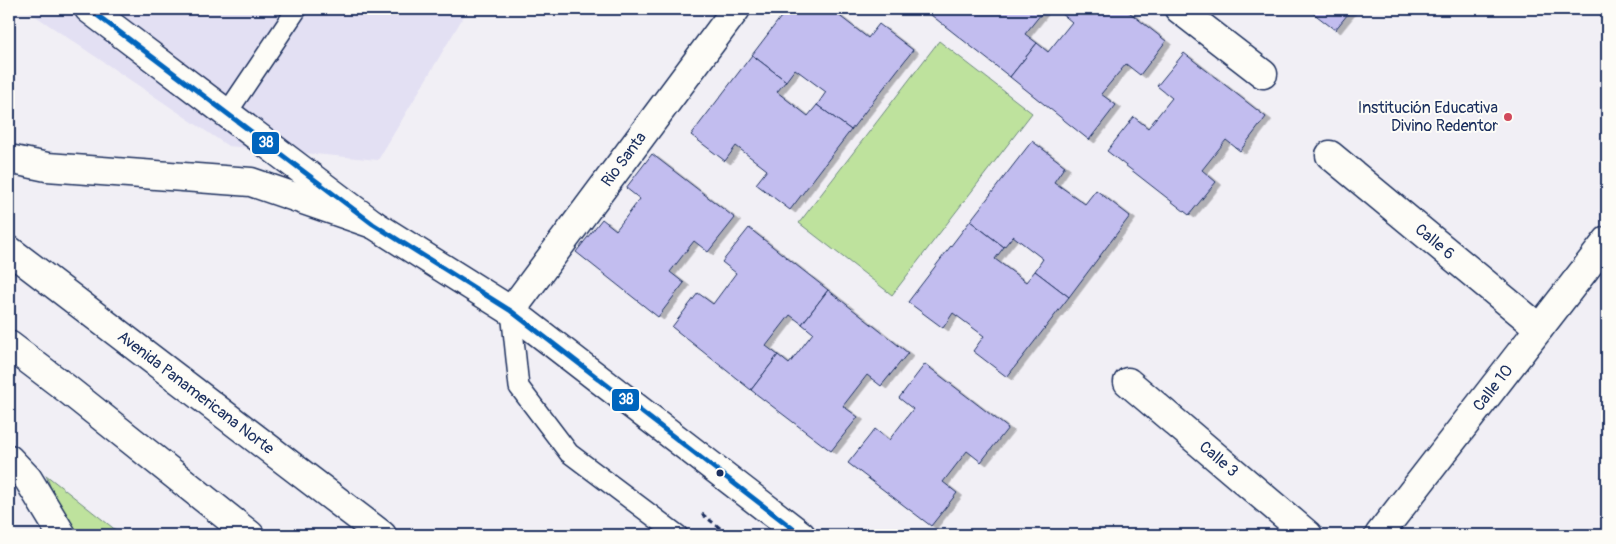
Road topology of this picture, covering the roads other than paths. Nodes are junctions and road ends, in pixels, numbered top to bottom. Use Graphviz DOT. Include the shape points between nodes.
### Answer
graph roads {
  1 [pos="89,9"];
  2 [pos="297,9"];
  3 [pos="736,9"];
  4 [pos="1179,9"];
  5 [pos="1263,74"];
  6 [pos="227,113"];
  7 [pos="1330,155"];
  8 [pos="9,160"];
  9 [pos="373,224"];
  10 [pos="1607,241"];
  11 [pos="9,250"];
  12 [pos="511,310"];
  13 [pos="1540,328"];
  14 [pos="9,345"];
  15 [pos="1128,382"];
  16 [pos="9,459"];
  17 [pos="62,535"];
  18 [pos="250,535"];
  19 [pos="382,535"];
  20 [pos="678,535"];
  21 [pos="801,535"];
  22 [pos="1308,535"];
  23 [pos="1379,535"];
  1 -- 6 [label="main road"];
  2 -- 6 [label="lane"];
  3 -- 12 [label="main road, Rio Santa"];
  4 -- 5 [label="main road"];
  6 -- 9 [label="main road"];
  7 -- 13 [label="main road, Calle 6"];
  8 -- 9 [label="main road" via="46,167 251,182"];
  9 -- 12 [label="main road"];
  10 -- 13 [label="main road, Calle 10"];
  11 -- 19 [label="main road, Avenida Panamericana Norte"];
  12 -- 20 [label="lane" via="519,387 569,453"];
  12 -- 21 [label="main road"];
  13 -- 23 [label="main road, Calle 10"];
  14 -- 18 [label="main road"];
  15 -- 22 [label="main road, Calle 3"];
  16 -- 17 [label="main road" via="28,479"];
}
